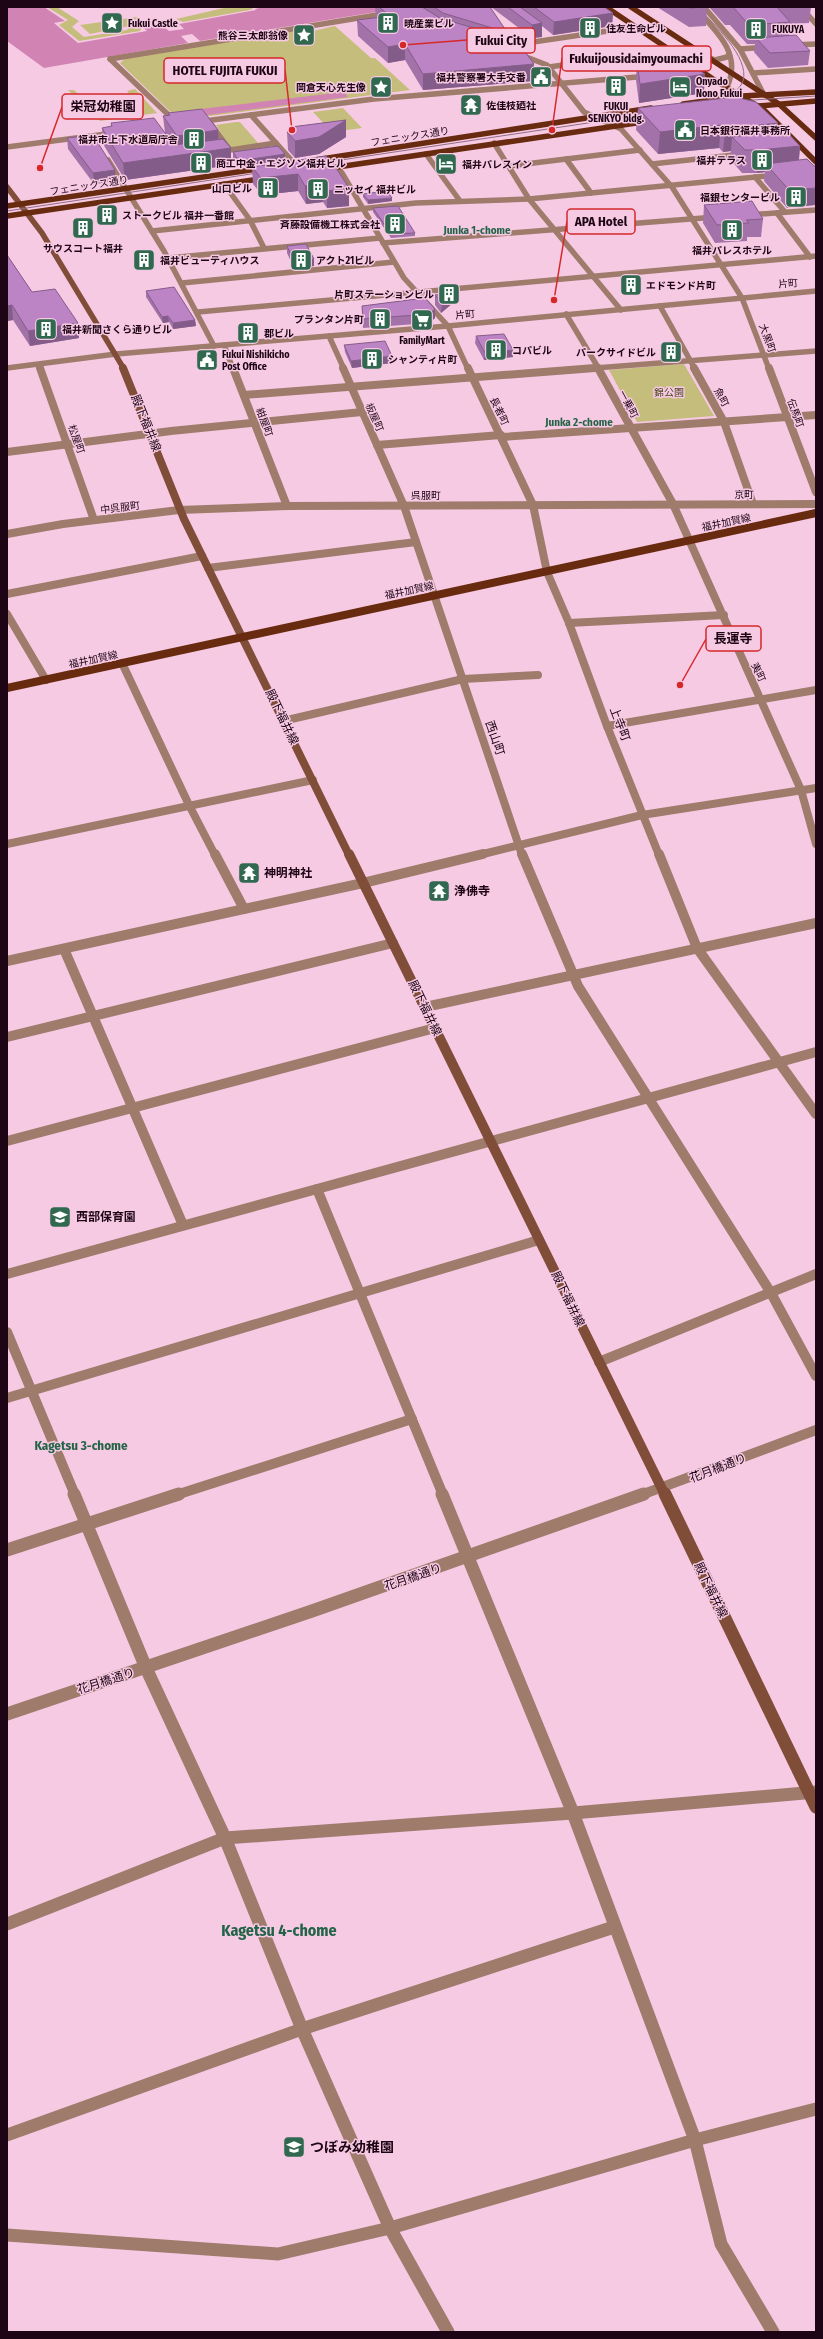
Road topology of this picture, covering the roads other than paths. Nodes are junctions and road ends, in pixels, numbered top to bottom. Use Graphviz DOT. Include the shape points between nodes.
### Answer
graph roads {
  1 [pos="606,7"];
  2 [pos="631,7"];
  3 [pos="694,7"];
  4 [pos="704,7"];
  5 [pos="801,7"];
  6 [pos="392,13"];
  7 [pos="816,24"];
  8 [pos="635,27"];
  9 [pos="546,34"];
  10 [pos="552,39"];
  11 [pos="816,44"];
  12 [pos="776,46"];
  13 [pos="784,46"];
  14 [pos="740,49"];
  15 [pos="669,50"];
  16 [pos="729,54"];
  17 [pos="706,56"];
  18 [pos="549,67"];
  19 [pos="816,69"];
  20 [pos="700,70"];
  21 [pos="689,72"];
  22 [pos="754,73"];
  23 [pos="732,74"];
  24 [pos="658,75"];
  25 [pos="561,83"];
  26 [pos="727,87"];
  27 [pos="816,92"];
  28 [pos="764,95"];
  29 [pos="742,96"];
  30 [pos="700,101"];
  31 [pos="816,101"];
  32 [pos="679,104"];
  33 [pos="779,104"];
  34 [pos="758,105"];
  35 [pos="740,107"];
  36 [pos="655,108"];
  37 [pos="250,115"];
  38 [pos="593,117"];
  39 [pos="654,120"];
  40 [pos="208,121"];
  41 [pos="193,123"];
  42 [pos="178,124"];
  43 [pos="185,124"];
  44 [pos="170,126"];
  45 [pos="615,126"];
  46 [pos="124,132"];
  47 [pos="93,136"];
  48 [pos="816,138"];
  49 [pos="97,143"];
  50 [pos="276,143"];
  51 [pos="494,144"];
  52 [pos="7,147"];
  53 [pos="802,147"];
  54 [pos="795,148"];
  55 [pos="230,150"];
  56 [pos="640,150"];
  57 [pos="222,151"];
  58 [pos="747,153"];
  59 [pos="426,154"];
  60 [pos="105,156"];
  61 [pos="566,159"];
  62 [pos="816,162"];
  63 [pos="294,163"];
  64 [pos="301,163"];
  65 [pos="309,163"];
  66 [pos="652,164"];
  67 [pos="284,165"];
  68 [pos="509,166"];
  69 [pos="268,167"];
  70 [pos="337,167"];
  71 [pos="314,171"];
  72 [pos="787,174"];
  73 [pos="277,176"];
  74 [pos="755,177"];
  75 [pos="224,184"];
  76 [pos="7,187"];
  77 [pos="672,187"];
  78 [pos="125,188"];
  79 [pos="591,193"];
  80 [pos="131,198"];
  81 [pos="529,199"];
  82 [pos="460,202"];
  83 [pos="21,204"];
  84 [pos="7,206"];
  85 [pos="363,208"];
  86 [pos="816,210"];
  87 [pos="785,212"];
  88 [pos="28,213"];
  89 [pos="777,213"];
  90 [pos="7,216"];
  91 [pos="738,216"];
  92 [pos="723,217"];
  93 [pos="692,219"];
  94 [pos="250,220"];
  95 [pos="554,229"];
  96 [pos="152,231"];
  97 [pos="381,240"];
  98 [pos="264,248"];
  99 [pos="813,256"];
  100 [pos="168,258"];
  101 [pos="394,262"];
  102 [pos="720,265"];
  103 [pos="594,276"];
  104 [pos="182,283"];
  105 [pos="816,290"];
  106 [pos="415,291"];
  107 [pos="742,298"];
  108 [pos="660,306"];
  109 [pos="621,310"];
  110 [pos="198,312"];
  111 [pos="566,314"];
  112 [pos="448,326"];
  113 [pos="329,336"];
  114 [pos="224,345"];
  115 [pos="214,346"];
  116 [pos="816,351"];
  117 [pos="116,354"];
  118 [pos="764,355"];
  119 [pos="691,361"];
  120 [pos="40,365"];
  121 [pos="7,368"];
  122 [pos="598,368"];
  123 [pos="474,378"];
  124 [pos="774,385"];
  125 [pos="351,387"];
  126 [pos="244,395"];
  127 [pos="362,412"];
  128 [pos="816,415"];
  129 [pos="787,417"];
  130 [pos="254,422"];
  131 [pos="724,422"];
  132 [pos="631,428"];
  133 [pos="149,434"];
  134 [pos="502,436"];
  135 [pos="68,445"];
  136 [pos="377,445"];
  137 [pos="7,452"];
  138 [pos="816,492"];
  139 [pos="673,504"];
  140 [pos="754,504"];
  141 [pos="816,504"];
  142 [pos="533,505"];
  143 [pos="287,506"];
  144 [pos="404,506"];
  145 [pos="179,510"];
  146 [pos="816,512"];
  147 [pos="94,520"];
  148 [pos="7,534"];
  149 [pos="689,540"];
  150 [pos="416,542"];
  151 [pos="202,556"];
  152 [pos="208,568"];
  153 [pos="547,572"];
  154 [pos="7,594"];
  155 [pos="434,595"];
  156 [pos="7,614"];
  157 [pos="724,615"];
  158 [pos="569,622"];
  159 [pos="242,637"];
  160 [pos="122,663"];
  161 [pos="538,675"];
  162 [pos="463,679"];
  163 [pos="46,680"];
  164 [pos="7,688"];
  165 [pos="816,690"];
  166 [pos="761,700"];
  167 [pos="284,721"];
  168 [pos="608,726"];
  169 [pos="313,780"];
  170 [pos="816,788"];
  171 [pos="801,790"];
  172 [pos="189,805"];
  173 [pos="642,814"];
  174 [pos="7,844"];
  175 [pos="816,844"];
  176 [pos="518,845"];
  177 [pos="363,883"];
  178 [pos="244,909"];
  179 [pos="816,923"];
  180 [pos="393,943"];
  181 [pos="697,948"];
  182 [pos="64,949"];
  183 [pos="7,962"];
  184 [pos="575,974"];
  185 [pos="425,1007"];
  186 [pos="93,1016"];
  187 [pos="435,1028"];
  188 [pos="7,1037"];
  189 [pos="816,1052"];
  190 [pos="780,1062"];
  191 [pos="647,1098"];
  192 [pos="132,1108"];
  193 [pos="816,1114"];
  194 [pos="491,1141"];
  195 [pos="7,1142"];
  196 [pos="317,1189"];
  197 [pos="183,1225"];
  198 [pos="539,1240"];
  199 [pos="7,1274"];
  200 [pos="816,1274"];
  201 [pos="360,1293"];
  202 [pos="771,1293"];
  203 [pos="7,1332"];
  204 [pos="599,1362"];
  205 [pos="816,1376"];
  206 [pos="31,1391"];
  207 [pos="7,1398"];
  208 [pos="412,1419"];
  209 [pos="816,1430"];
  210 [pos="662,1489"];
  211 [pos="86,1525"];
  212 [pos="7,1550"];
  213 [pos="469,1558"];
  214 [pos="146,1668"];
  215 [pos="7,1714"];
  216 [pos="813,1793"];
  217 [pos="816,1807"];
  218 [pos="573,1813"];
  219 [pos="225,1838"];
  220 [pos="7,1924"];
  221 [pos="614,1927"];
  222 [pos="302,2029"];
  223 [pos="816,2109"];
  224 [pos="7,2135"];
  225 [pos="695,2140"];
  226 [pos="390,2228"];
  227 [pos="7,2235"];
  228 [pos="448,2332"];
  229 [pos="774,2332"];
  1 -- 8 [label="main road"];
  2 -- 17 [label="main road"];
  3 -- 16 [label="street" via="724,43"];
  4 -- 14 [label="street"];
  5 -- 7 [label="street"];
  6 -- 42 [label="street" via="110,59"];
  8 -- 10 [label="street"];
  8 -- 15 [label="main road"];
  9 -- 10 [label="street"];
  10 -- 18 [label="street" via="502,48"];
  11 -- 13 [label="street"];
  12 -- 14 [label="street"];
  14 -- 22 [label="street"];
  15 -- 18 [label="street"];
  15 -- 20 [label="main road"];
  16 -- 17 [label="street" via="727,58 720,59"];
  16 -- 23 [label="street"];
  17 -- 23 [label="main road"];
  18 -- 25 [label="street, 大黒町"];
  19 -- 22 [label="street"];
  20 -- 21 [label="street"];
  20 -- 26 [label="main road"];
  22 -- 28 [label="street"];
  23 -- 26 [label="street"];
  23 -- 28 [label="main road"];
  24 -- 25 [label="street"];
  25 -- 37 [label="street" via="374,99"];
  25 -- 38 [label="street, 大黒町" via="584,112"];
  26 -- 29 [label="main road"];
  26 -- 30 [label="main road" via="718,95"];
  27 -- 28 [label="main road"];
  28 -- 29 [label="main road"];
  28 -- 33 [label="main road"];
  29 -- 30 [label="main road"];
  29 -- 34 [label="main road"];
  30 -- 32 [label="main road"];
  31 -- 33 [label="main road"];
  33 -- 34 [label="main road"];
  33 -- 48 [label="main road"];
  34 -- 35 [label="main road"];
  34 -- 53 [label="main road"];
  36 -- 38 [label="main road, フェニックス通り"];
  37 -- 40 [label="street"];
  37 -- 50 [label="street"];
  38 -- 45 [label="street, 大黒町"];
  38 -- 65 [label="main road, フェニックス通り"];
  39 -- 45 [label="main road, フェニックス通り"];
  40 -- 41 [label="street"];
  40 -- 55 [label="street"];
  42 -- 43 [label="street"];
  42 -- 44 [label="street"];
  45 -- 51 [label="main road, フェニックス通り"];
  45 -- 56 [label="street, 大黒町"];
  46 -- 47 [label="street"];
  47 -- 49 [label="street"];
  47 -- 52 [label="street"];
  50 -- 55 [label="street"];
  50 -- 63 [label="street"];
  51 -- 59 [label="main road, フェニックス通り"];
  51 -- 68 [label="street"];
  53 -- 54 [label="street"];
  53 -- 62 [label="main road"];
  55 -- 57 [label="street"];
  56 -- 61 [label="street"];
  56 -- 66 [label="street, 大黒町"];
  58 -- 66 [label="street"];
  59 -- 70 [label="main road, フェニックス通り"];
  59 -- 82 [label="street"];
  60 -- 78 [label="street"];
  61 -- 68 [label="street"];
  61 -- 79 [label="street"];
  63 -- 64 [label="street"];
  63 -- 67 [label="main road"];
  65 -- 70 [label="street"];
  66 -- 77 [label="street, 大黒町"];
  68 -- 81 [label="street"];
  69 -- 78 [label="main road, フェニックス通り"];
  70 -- 71 [label="main road, フェニックス通り"];
  70 -- 85 [label="street, 長者町"];
  72 -- 74 [label="street"];
  73 -- 75 [label="main road, フェニックス通り"];
  74 -- 77 [label="street"];
  74 -- 87 [label="street"];
  75 -- 80 [label="main road, フェニックス通り"];
  75 -- 94 [label="street"];
  76 -- 83 [label="main road, 殿下福井線"];
  77 -- 79 [label="street"];
  77 -- 93 [label="street, 大黒町"];
  78 -- 80 [label="street"];
  78 -- 83 [label="main road, フェニックス通り"];
  79 -- 81 [label="street"];
  80 -- 88 [label="main road, フェニックス通り"];
  80 -- 96 [label="street"];
  81 -- 82 [label="street"];
  81 -- 95 [label="street"];
  82 -- 85 [label="street"];
  83 -- 84 [label="main road, フェニックス通り"];
  83 -- 88 [label="main road, 殿下福井線"];
  85 -- 94 [label="street"];
  85 -- 97 [label="street, 長者町"];
  86 -- 87 [label="street"];
  87 -- 89 [label="street"];
  88 -- 90 [label="main road, フェニックス通り"];
  88 -- 117 [label="main road, 殿下福井線"];
  89 -- 91 [label="street"];
  89 -- 99 [label="street"];
  92 -- 93 [label="street"];
  93 -- 95 [label="street"];
  93 -- 102 [label="street, 大黒町"];
  94 -- 96 [label="street"];
  94 -- 98 [label="street"];
  95 -- 97 [label="street"];
  95 -- 103 [label="street"];
  96 -- 100 [label="street"];
  97 -- 98 [label="street"];
  97 -- 101 [label="street, 長者町"];
  98 -- 100 [label="street"];
  99 -- 102 [label="street"];
  100 -- 104 [label="street"];
  101 -- 104 [label="street"];
  101 -- 106 [label="street, 長者町"];
  102 -- 103 [label="street"];
  102 -- 107 [label="street, 大黒町"];
  103 -- 106 [label="street"];
  103 -- 109 [label="street"];
  104 -- 110 [label="street"];
  105 -- 107 [label="street, 片町"];
  106 -- 110 [label="street"];
  106 -- 112 [label="street, 長者町"];
  107 -- 108 [label="street, 片町"];
  107 -- 118 [label="street, 大黒町"];
  108 -- 109 [label="street, 片町"];
  108 -- 119 [label="street, 魚町"];
  109 -- 111 [label="street, 片町"];
  110 -- 115 [label="street"];
  111 -- 112 [label="street, 片町"];
  111 -- 122 [label="street, 一乗町"];
  112 -- 113 [label="street, 片町"];
  112 -- 123 [label="street, 長者町"];
  113 -- 114 [label="street, 片町"];
  113 -- 125 [label="street, 板屋町"];
  114 -- 115 [label="street, 片町"];
  114 -- 126 [label="street, 紺屋町"];
  115 -- 117 [label="street, 片町"];
  116 -- 118 [label="street"];
  117 -- 120 [label="street, 片町"];
  117 -- 133 [label="main road, 殿下福井線" via="124,368"];
  118 -- 119 [label="street"];
  118 -- 124 [label="street, 大黒町"];
  119 -- 122 [label="street"];
  119 -- 131 [label="street, 魚町"];
  120 -- 121 [label="street, 片町"];
  120 -- 135 [label="street, 松屋町"];
  122 -- 123 [label="street"];
  122 -- 132 [label="street, 一乗町"];
  123 -- 125 [label="street"];
  123 -- 134 [label="street, 長者町"];
  124 -- 129 [label="street, 伝馬町"];
  125 -- 126 [label="street"];
  125 -- 127 [label="street, 板屋町"];
  126 -- 130 [label="street, 紺屋町"];
  127 -- 130 [label="street"];
  127 -- 136 [label="street, 板屋町"];
  128 -- 129 [label="street"];
  129 -- 131 [label="street"];
  129 -- 138 [label="street, 伝馬町"];
  130 -- 133 [label="street"];
  130 -- 143 [label="street, 紺屋町"];
  131 -- 132 [label="street"];
  131 -- 140 [label="street, 魚町"];
  132 -- 134 [label="street"];
  132 -- 139 [label="street, 一乗町"];
  133 -- 135 [label="street"];
  133 -- 145 [label="main road, 殿下福井線"];
  134 -- 136 [label="street"];
  134 -- 142 [label="street, 長者町"];
  135 -- 137 [label="street"];
  135 -- 147 [label="street, 松屋町"];
  136 -- 144 [label="street, 板屋町"];
  139 -- 140 [label="street, 京町"];
  139 -- 142 [label="street, 呉服町"];
  139 -- 149 [label="street, 一乗町"];
  140 -- 141 [label="street, 京町"];
  142 -- 144 [label="street, 呉服町"];
  142 -- 153 [label="street, 上寺町"];
  143 -- 144 [label="street, 呉服町"];
  143 -- 145 [label="street, 呉服町"];
  144 -- 150 [label="street, 西山町"];
  145 -- 147 [label="street, 中呉服町"];
  145 -- 151 [label="main road, 殿下福井線"];
  146 -- 149 [label="main road, 福井加賀線"];
  147 -- 148 [label="street, 中呉服町"];
  149 -- 153 [label="main road, 福井加賀線"];
  149 -- 157 [label="street, 夷町"];
  150 -- 152 [label="street"];
  150 -- 155 [label="street, 西山町"];
  151 -- 152 [label="main road, 殿下福井線"];
  151 -- 154 [label="street"];
  152 -- 159 [label="main road, 殿下福井線"];
  153 -- 155 [label="main road, 福井加賀線"];
  153 -- 158 [label="street, 上寺町"];
  155 -- 159 [label="main road, 福井加賀線"];
  155 -- 162 [label="street, 西山町"];
  156 -- 163 [label="street"];
  157 -- 158 [label="street"];
  157 -- 166 [label="street, 夷町" via="744,666"];
  158 -- 168 [label="street, 上寺町"];
  159 -- 160 [label="main road, 福井加賀線"];
  159 -- 167 [label="main road, 殿下福井線"];
  160 -- 163 [label="main road, 福井加賀線"];
  160 -- 172 [label="street"];
  161 -- 162 [label="street"];
  162 -- 167 [label="street"];
  162 -- 176 [label="street, 西山町"];
  163 -- 164 [label="main road, 福井加賀線"];
  165 -- 166 [label="street"];
  166 -- 168 [label="street"];
  166 -- 171 [label="street, 夷町"];
  167 -- 169 [label="main road, 殿下福井線"];
  168 -- 173 [label="street, 上寺町"];
  169 -- 172 [label="street"];
  169 -- 177 [label="main road, 殿下福井線"];
  170 -- 171 [label="street"];
  171 -- 173 [label="street"];
  171 -- 175 [label="street, 夷町"];
  172 -- 174 [label="street"];
  172 -- 178 [label="street"];
  173 -- 176 [label="street"];
  173 -- 181 [label="street, 上寺町"];
  176 -- 177 [label="street"];
  176 -- 184 [label="street, 西山町"];
  177 -- 178 [label="street"];
  177 -- 180 [label="main road, 殿下福井線"];
  178 -- 182 [label="street"];
  179 -- 181 [label="street"];
  180 -- 185 [label="main road, 殿下福井線"];
  180 -- 186 [label="street"];
  181 -- 184 [label="street"];
  181 -- 190 [label="street, 上寺町"];
  182 -- 183 [label="street"];
  182 -- 186 [label="street"];
  184 -- 185 [label="street"];
  184 -- 191 [label="street, 西山町" via="578,986"];
  185 -- 187 [label="main road, 殿下福井線"];
  186 -- 188 [label="street"];
  186 -- 192 [label="street"];
  187 -- 192 [label="street"];
  187 -- 194 [label="main road, 殿下福井線"];
  189 -- 190 [label="street"];
  190 -- 191 [label="street"];
  190 -- 193 [label="street, 上寺町"];
  191 -- 194 [label="street"];
  191 -- 202 [label="street, 西山町"];
  192 -- 195 [label="street"];
  192 -- 197 [label="street"];
  194 -- 196 [label="street"];
  194 -- 198 [label="main road, 殿下福井線"];
  196 -- 197 [label="street"];
  196 -- 201 [label="street"];
  197 -- 199 [label="street"];
  198 -- 201 [label="street"];
  198 -- 204 [label="main road, 殿下福井線"];
  200 -- 202 [label="street"];
  201 -- 206 [label="street"];
  201 -- 208 [label="street"];
  202 -- 204 [label="street"];
  202 -- 205 [label="street, 西山町"];
  203 -- 206 [label="street"];
  204 -- 210 [label="main road, 殿下福井線"];
  206 -- 207 [label="street"];
  206 -- 211 [label="street"];
  208 -- 211 [label="street"];
  208 -- 213 [label="street"];
  209 -- 210 [label="street, 花月橋通り"];
  210 -- 213 [label="street, 花月橋通り"];
  210 -- 216 [label="main road, 殿下福井線"];
  211 -- 212 [label="street"];
  211 -- 214 [label="street"];
  213 -- 214 [label="street, 花月橋通り"];
  213 -- 218 [label="street"];
  214 -- 215 [label="street, 花月橋通り"];
  214 -- 219 [label="street"];
  216 -- 217 [label="main road, 殿下福井線"];
  216 -- 218 [label="street"];
  218 -- 219 [label="street"];
  218 -- 221 [label="street"];
  219 -- 220 [label="street"];
  219 -- 222 [label="street"];
  221 -- 222 [label="street"];
  221 -- 225 [label="street"];
  222 -- 224 [label="street"];
  222 -- 226 [label="street"];
  223 -- 225 [label="street"];
  225 -- 226 [label="street"];
  225 -- 229 [label="street" via="721,2244"];
  226 -- 227 [label="street" via="278,2254"];
  226 -- 228 [label="street"];
}
